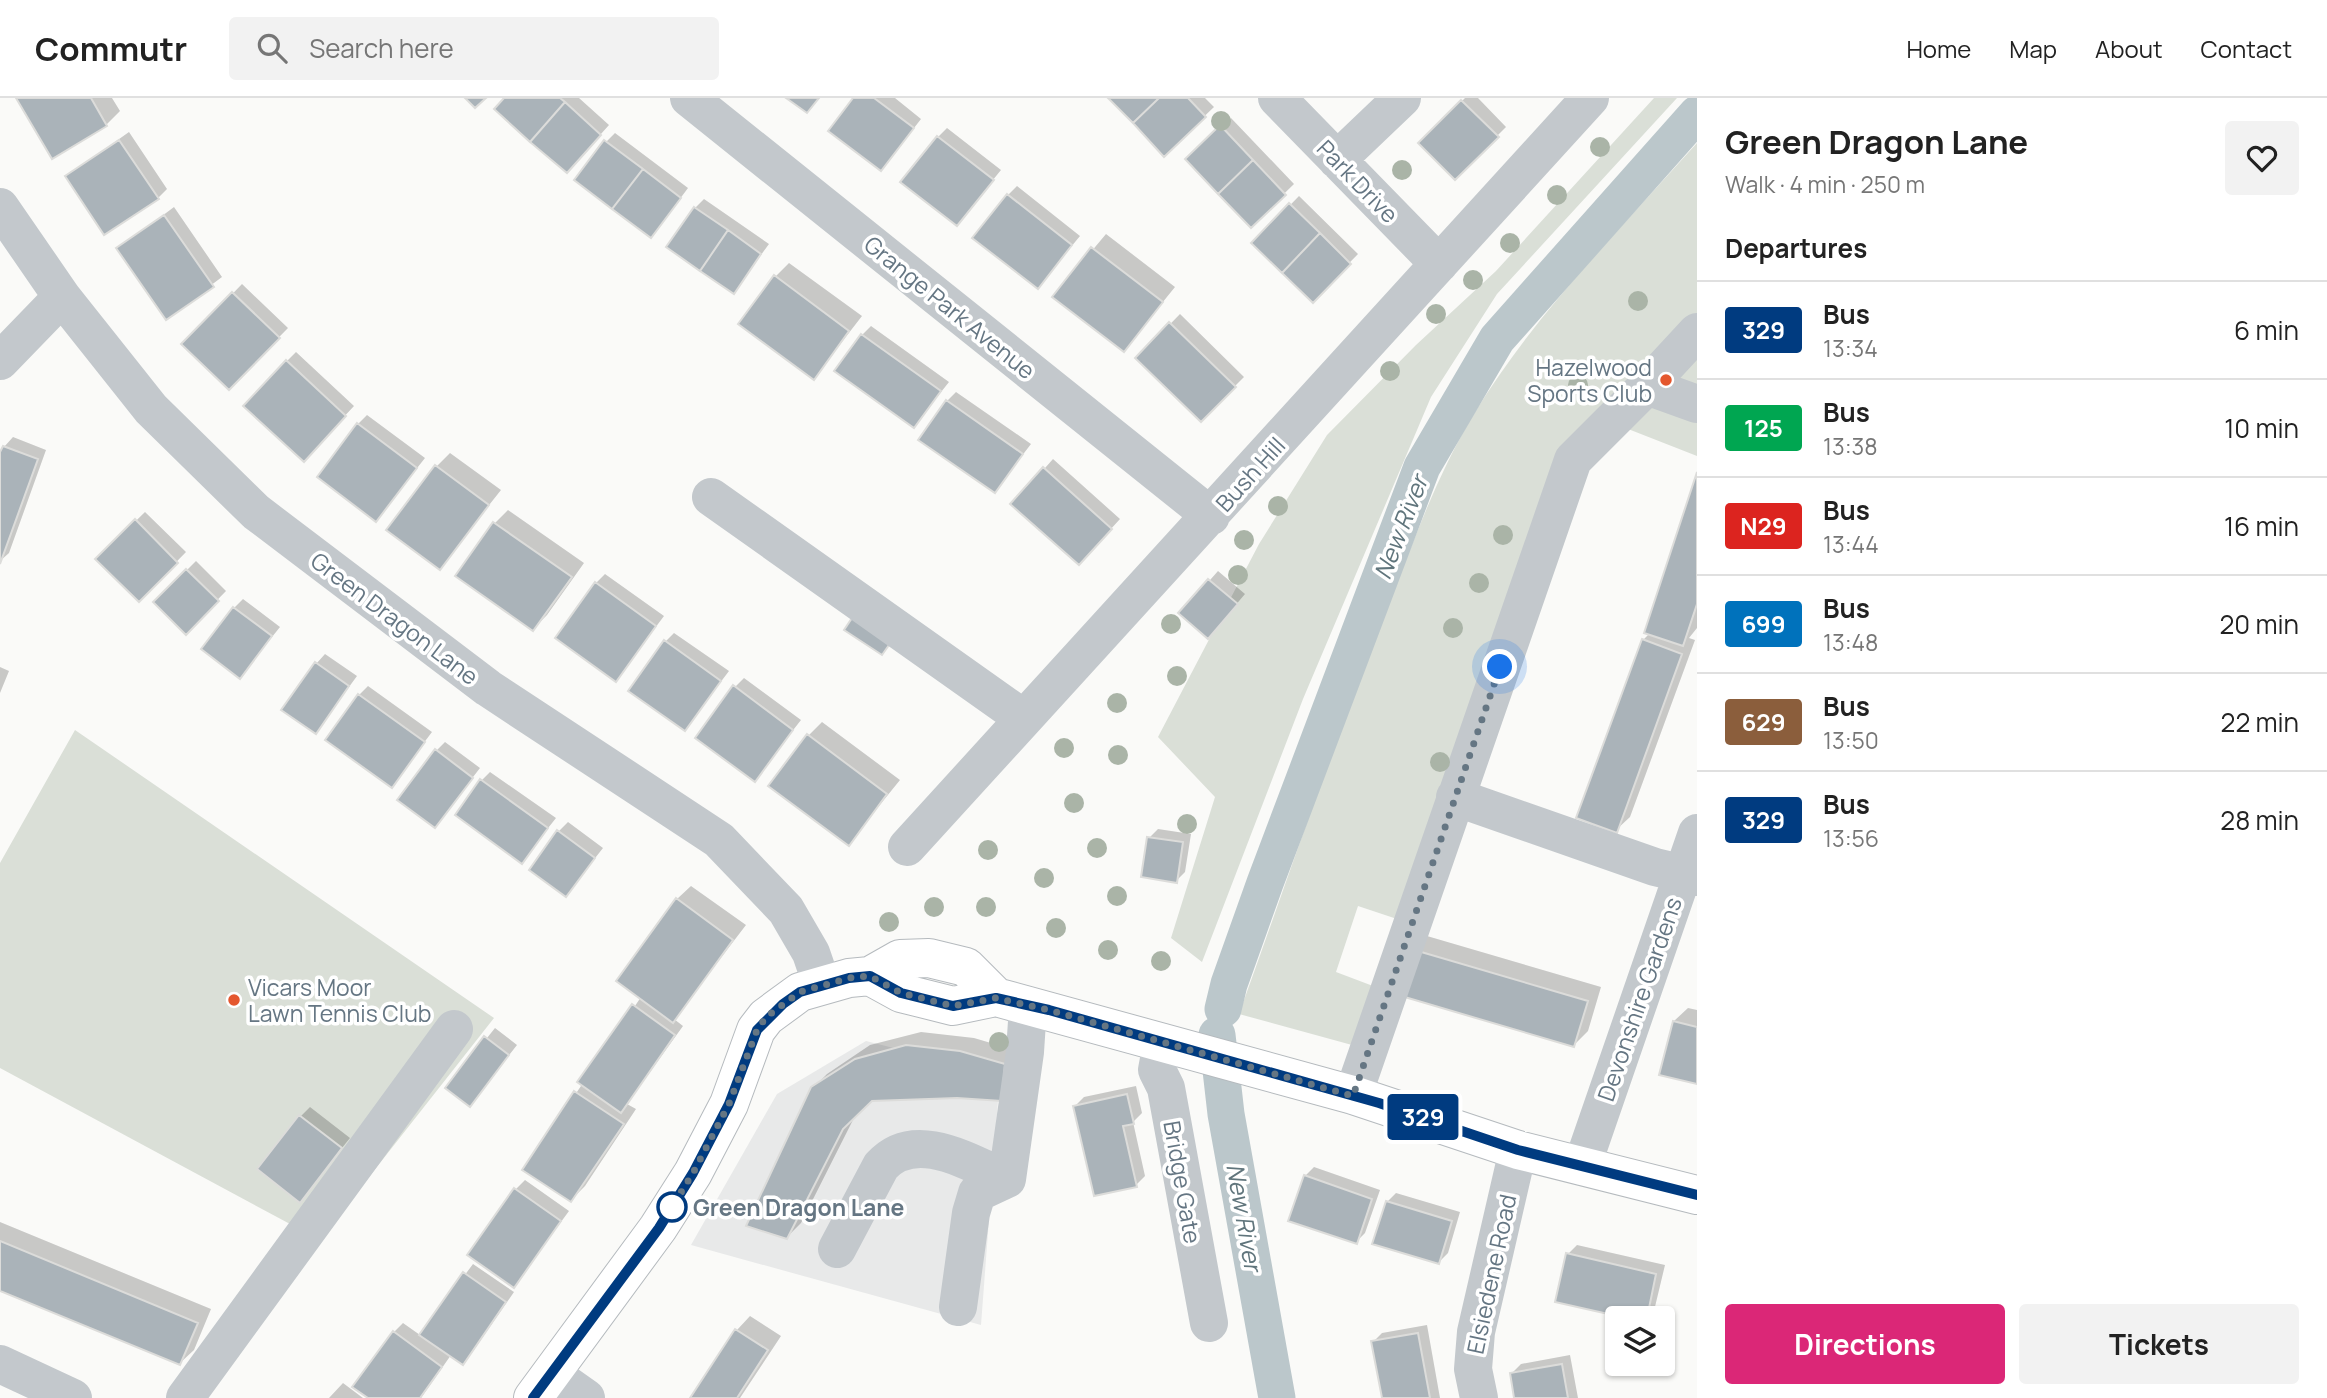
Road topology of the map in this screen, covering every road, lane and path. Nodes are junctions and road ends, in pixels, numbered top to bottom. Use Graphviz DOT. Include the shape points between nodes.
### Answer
graph roads {
  1 [pos="689,98"];
  2 [pos="1277,98"];
  3 [pos="1402,98"];
  4 [pos="1590,98"];
  5 [pos="1337,159"];
  6 [pos="0,207"];
  7 [pos="1439,264"];
  8 [pos="62,297"];
  9 [pos="1697,332"];
  10 [pos="0,361"];
  11 [pos="1647,386"];
  12 [pos="1697,404"];
  13 [pos="711,497"];
  14 [pos="1212,516"];
  15 [pos="1023,718"];
  16 [pos="1455,797"];
  17 [pos="1697,833"];
  18 [pos="907,847"];
  19 [pos="1690,876"];
  20 [pos="822,985"];
  21 [pos="1012,1002"];
  22 [pos="454,1029"];
  23 [pos="1162,1043"];
  24 [pos="1353,1096"];
  25 [pos="1518,1150"];
  26 [pos="1582,1166"];
  27 [pos="1007,1178"];
  28 [pos="1697,1195"];
  29 [pos="837,1249"];
  30 [pos="958,1307"];
  31 [pos="1209,1323"];
  32 [pos="0,1364"];
  33 [pos="542,1386"];
  34 [pos="73,1398"];
  35 [pos="184,1398"];
  36 [pos="586,1398"];
  37 [pos="1479,1398"];
  1 -- 14 [label="street, Grange Park Avenue"];
  2 -- 5 [label="street, Park Drive"];
  3 -- 5 [label="street"];
  4 -- 7 [label="street, Bush Hill"];
  5 -- 7 [label="street, Park Drive"];
  6 -- 8 [label="street, Green Dragon Lane"];
  7 -- 14 [label="street, Bush Hill"];
  8 -- 10 [label="street"];
  8 -- 20 [label="street, Green Dragon Lane" via="151,409 256,512 488,688 719,840 786,910 811,953"];
  9 -- 11 [label="street"];
  11 -- 12 [label="street"];
  11 -- 16 [label="street" via="1573,460"];
  13 -- 15 [label="street"];
  14 -- 15 [label="street, Bush Hill"];
  15 -- 18 [label="street, Bush Hill"];
  16 -- 19 [label="street"];
  16 -- 24 [label="street"];
  17 -- 19 [label="street, Devonshire Gardens"];
  19 -- 26 [label="street, Devonshire Gardens"];
  20 -- 21 [label="main road" via="870,976 901,993 953,1006"];
  20 -- 33 [label="main road" via="800,992 766,1017 693,1173 659,1228"];
  21 -- 23 [label="main road"];
  21 -- 27 [label="street" via="1025,1052"];
  22 -- 35 [label="street"];
  23 -- 24 [label="main road"];
  23 -- 31 [label="street, Bridge Gate" via="1157,1070 1166,1088"];
  24 -- 25 [label="main road"];
  25 -- 26 [label="main road"];
  25 -- 37 [label="street, Elsiedene Road" via="1476,1332 1473,1369"];
  26 -- 28 [label="main road"];
  27 -- 29 [label="street" via="951,1154 905,1149 881,1166"];
  27 -- 30 [label="street" via="977,1193"];
  32 -- 34 [label="street"];
  33 -- 36 [label="street"];
}
